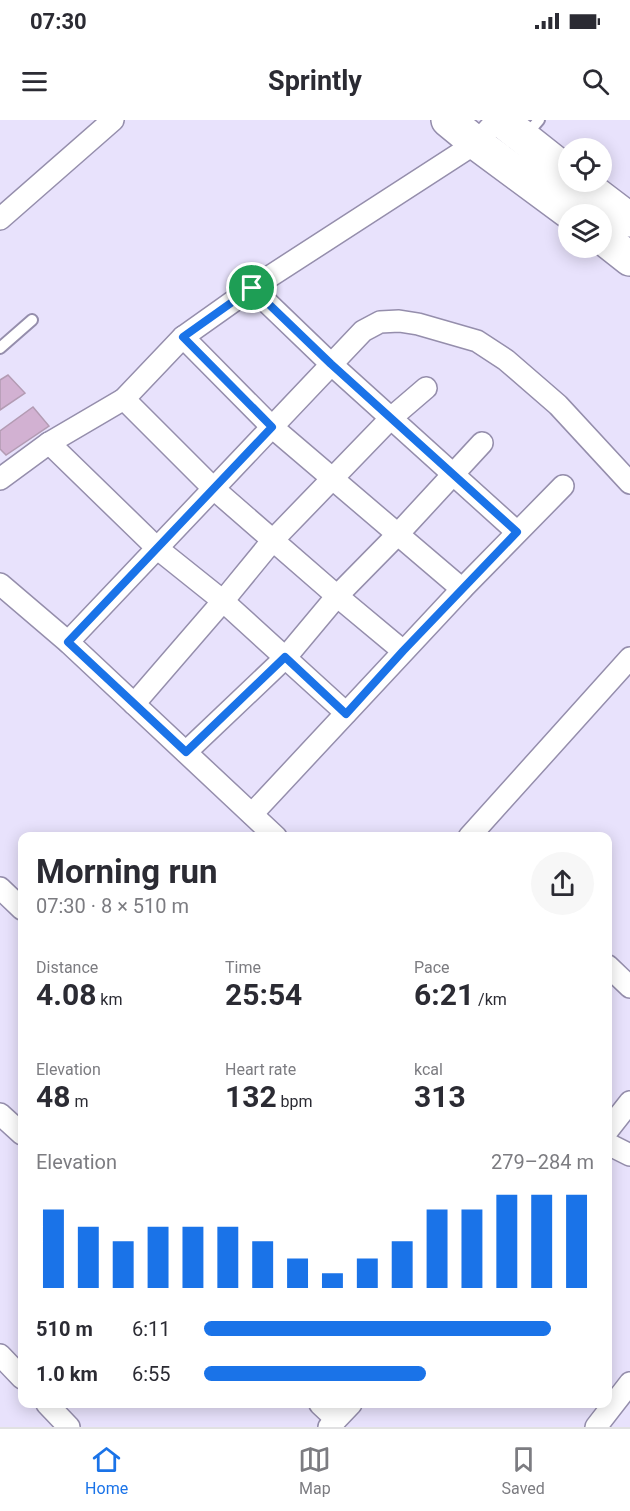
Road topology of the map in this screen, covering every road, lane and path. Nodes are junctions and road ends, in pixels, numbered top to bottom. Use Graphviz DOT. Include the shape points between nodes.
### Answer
graph roads {
  1 [pos="113,120"];
  2 [pos="448,120"];
  3 [pos="507,138"];
  4 [pos="558,167"];
  5 [pos="593,192"];
  6 [pos="563,204"];
  7 [pos="0,219"];
  8 [pos="630,220"];
  9 [pos="612,245"];
  10 [pos="630,259"];
  11 [pos="252,288"];
  12 [pos="32,320"];
  13 [pos="183,337"];
  14 [pos="0,348"];
  15 [pos="331,364"];
  16 [pos="426,388"];
  17 [pos="124,399"];
  18 [pos="391,418"];
  19 [pos="272,427"];
  20 [pos="49,443"];
  21 [pos="482,443"];
  22 [pos="453,473"];
  23 [pos="332,478"];
  24 [pos="0,479"];
  25 [pos="630,483"];
  26 [pos="563,486"];
  27 [pos="214,489"];
  28 [pos="517,532"];
  29 [pos="398,534"];
  30 [pos="273,540"];
  31 [pos="158,549"];
  32 [pos="0,584"];
  33 [pos="462,589"];
  34 [pos="337,596"];
  35 [pos="223,601"];
  36 [pos="68,642"];
  37 [pos="403,651"];
  38 [pos="285,657"];
  39 [pos="627,667"];
  40 [pos="134,704"];
  41 [pos="346,714"];
  42 [pos="186,752"];
  43 [pos="252,814"];
  44 [pos="271,832"];
  45 [pos="475,832"];
  46 [pos="0,888"];
  47 [pos="18,905"];
  48 [pos="612,970"];
  49 [pos="630,987"];
  50 [pos="630,1102"];
  51 [pos="0,1114"];
  52 [pos="612,1125"];
  53 [pos="18,1130"];
  54 [pos="612,1146"];
  55 [pos="630,1155"];
  56 [pos="0,1355"];
  57 [pos="18,1374"];
  58 [pos="630,1383"];
  59 [pos="51,1408"];
  60 [pos="326,1408"];
  61 [pos="339,1417"];
  62 [pos="604,1424"];
  63 [pos="69,1427"];
  1 -- 7 [label="street"];
  2 -- 3 [label="main road"];
  3 -- 4 [label="main road"];
  3 -- 6 [label="main road"];
  3 -- 11 [label="street"];
  5 -- 8 [label="main road"];
  9 -- 10 [label="main road"];
  11 -- 13 [label="street"];
  11 -- 15 [label="street"];
  12 -- 14 [label="lane"];
  13 -- 17 [label="street"];
  13 -- 19 [label="street"];
  15 -- 18 [label="street"];
  15 -- 19 [label="street"];
  15 -- 25 [label="street" via="363,331 380,322 418,324 477,341 506,360 558,405"];
  16 -- 18 [label="street"];
  17 -- 20 [label="street"];
  17 -- 27 [label="street"];
  18 -- 22 [label="street"];
  18 -- 23 [label="street"];
  19 -- 23 [label="street"];
  19 -- 27 [label="street"];
  20 -- 24 [label="street"];
  20 -- 31 [label="street"];
  21 -- 22 [label="street"];
  22 -- 28 [label="street"];
  22 -- 29 [label="street"];
  23 -- 29 [label="street"];
  23 -- 30 [label="street"];
  26 -- 28 [label="street"];
  27 -- 30 [label="street"];
  27 -- 31 [label="street"];
  28 -- 33 [label="street"];
  29 -- 33 [label="street"];
  29 -- 34 [label="street"];
  30 -- 34 [label="street"];
  30 -- 35 [label="street"];
  31 -- 35 [label="street"];
  31 -- 36 [label="street"];
  32 -- 36 [label="street"];
  33 -- 37 [label="street"];
  34 -- 37 [label="street"];
  34 -- 38 [label="street"];
  35 -- 38 [label="street"];
  35 -- 40 [label="street"];
  36 -- 40 [label="street"];
  37 -- 41 [label="street"];
  38 -- 41 [label="street"];
  38 -- 42 [label="street"];
  39 -- 45 [label="street"];
  40 -- 42 [label="street"];
  41 -- 43 [label="street"];
  42 -- 43 [label="street"];
  43 -- 44 [label="street"];
  46 -- 47 [label="street"];
  48 -- 49 [label="street"];
  50 -- 52 [label="street"];
  51 -- 53 [label="street"];
  54 -- 55 [label="street"];
  56 -- 57 [label="street"];
  58 -- 62 [label="street"];
  59 -- 63 [label="street"];
  60 -- 61 [label="street"];
}
